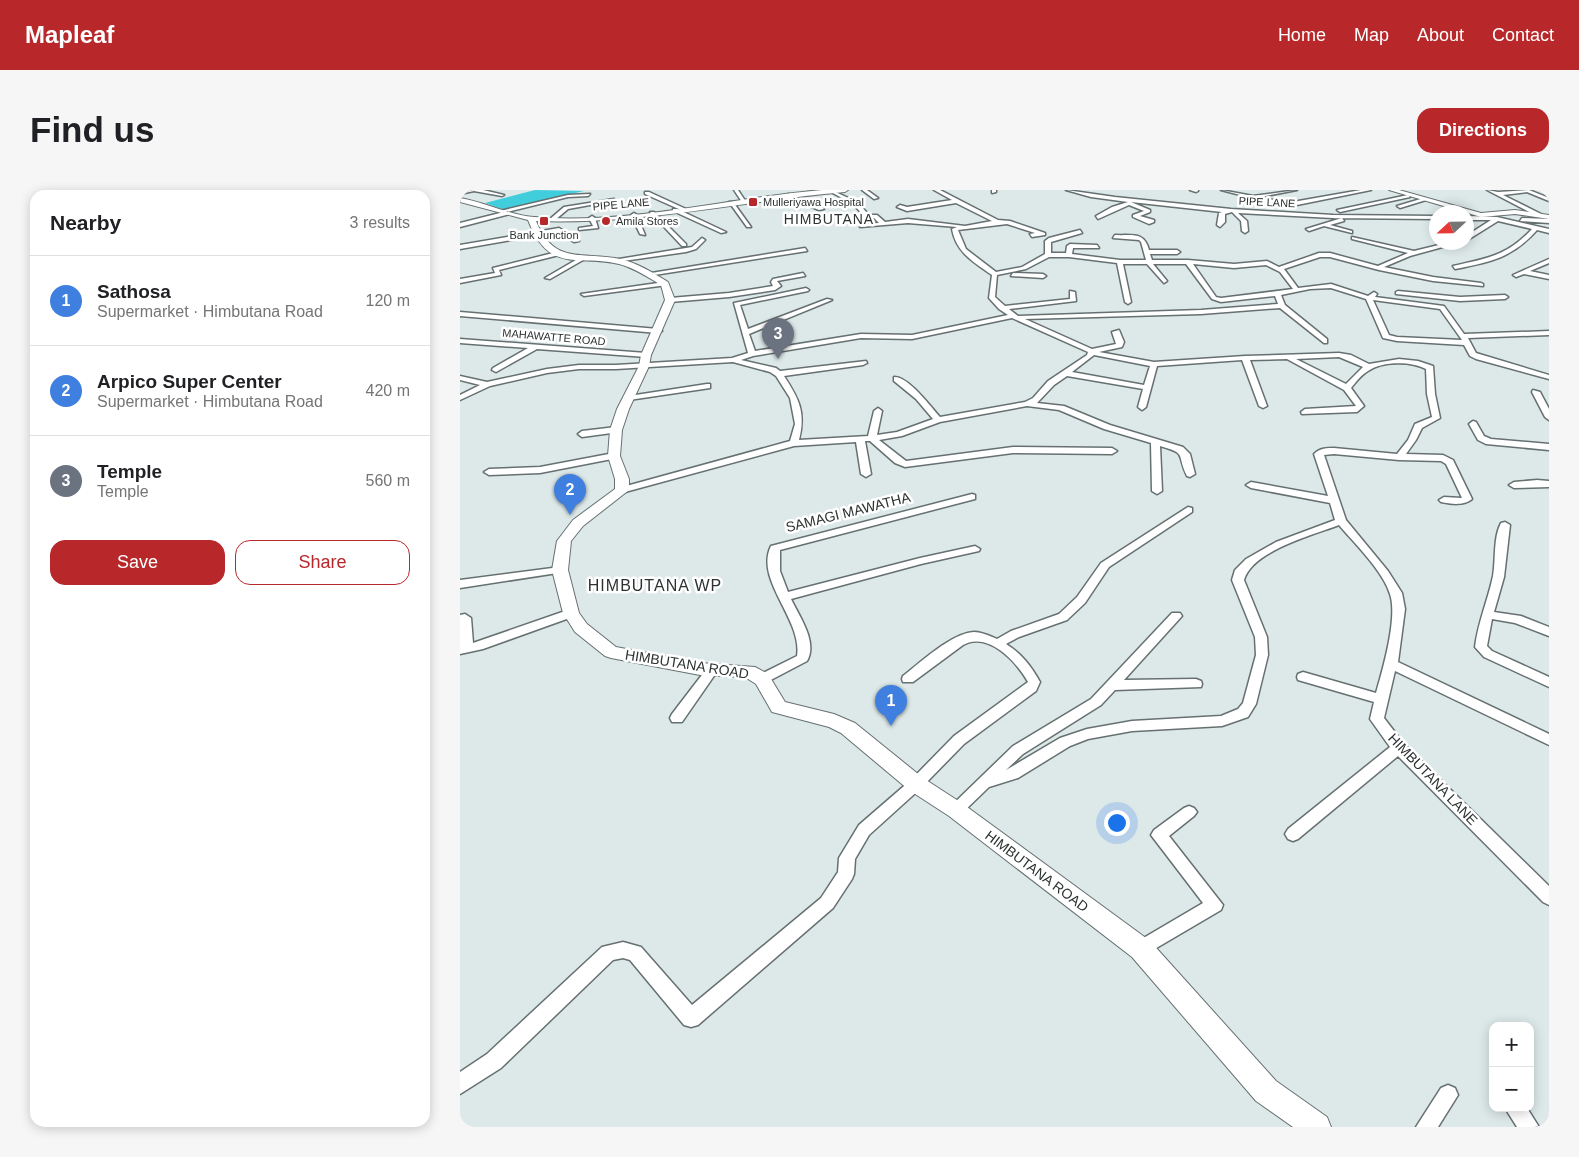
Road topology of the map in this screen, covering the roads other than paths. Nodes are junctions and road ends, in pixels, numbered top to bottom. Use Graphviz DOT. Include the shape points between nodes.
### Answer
graph roads {
  1 [pos="474,190"];
  2 [pos="736,190"];
  3 [pos="743,190"];
  4 [pos="837,190"];
  5 [pos="845,190"];
  6 [pos="864,190"];
  7 [pos="936,190"];
  8 [pos="1068,190"];
  9 [pos="1086,190"];
  10 [pos="1224,190"];
  11 [pos="1295,190"];
  12 [pos="1370,190"];
  13 [pos="1392,190"];
  14 [pos="1489,190"];
  15 [pos="1526,190"];
  16 [pos="1078,192"];
  17 [pos="1120,192"];
  18 [pos="460,193"];
  19 [pos="647,193"];
  20 [pos="1136,193"];
  21 [pos="502,194"];
  22 [pos="1497,194"];
  23 [pos="588,195"];
  24 [pos="788,195"];
  25 [pos="1408,196"];
  26 [pos="1254,197"];
  27 [pos="876,198"];
  28 [pos="1106,198"];
  29 [pos="1424,199"];
  30 [pos="460,200"];
  31 [pos="612,200"];
  32 [pos="749,200"];
  33 [pos="1549,200"];
  34 [pos="958,201"];
  35 [pos="1127,201"];
  36 [pos="732,203"];
  37 [pos="900,207"];
  38 [pos="1398,207"];
  39 [pos="821,209"];
  40 [pos="679,210"];
  41 [pos="1340,210"];
  42 [pos="506,212"];
  43 [pos="1226,212"];
  44 [pos="1234,212"];
  45 [pos="652,213"];
  46 [pos="634,215"];
  47 [pos="1546,216"];
  48 [pos="1098,217"];
  49 [pos="1348,217"];
  50 [pos="592,218"];
  51 [pos="1427,218"];
  52 [pos="1474,218"];
  53 [pos="1493,218"];
  54 [pos="552,219"];
  55 [pos="882,222"];
  56 [pos="997,222"];
  57 [pos="1149,222"];
  58 [pos="461,224"];
  59 [pos="1220,225"];
  60 [pos="1325,225"];
  61 [pos="1408,225"];
  62 [pos="749,226"];
  63 [pos="862,226"];
  64 [pos="963,226"];
  65 [pos="535,227"];
  66 [pos="582,229"];
  67 [pos="1309,229"];
  68 [pos="1535,229"];
  69 [pos="1245,231"];
  70 [pos="1549,231"];
  71 [pos="723,232"];
  72 [pos="1080,232"];
  73 [pos="1474,233"];
  74 [pos="643,234"];
  75 [pos="1032,235"];
  76 [pos="1115,237"];
  77 [pos="702,240"];
  78 [pos="1097,240"];
  79 [pos="576,241"];
  80 [pos="1384,241"];
  81 [pos="684,245"];
  82 [pos="1377,245"];
  83 [pos="460,247"];
  84 [pos="1097,247"];
  85 [pos="1429,249"];
  86 [pos="805,250"];
  87 [pos="1148,252"];
  88 [pos="1176,252"];
  89 [pos="1414,252"];
  90 [pos="557,254"];
  91 [pos="1048,255"];
  92 [pos="1069,255"];
  93 [pos="581,259"];
  94 [pos="616,260"];
  95 [pos="1098,260"];
  96 [pos="1549,261"];
  97 [pos="1120,262"];
  98 [pos="1150,262"];
  99 [pos="1188,262"];
  100 [pos="1455,267"];
  101 [pos="1379,268"];
  102 [pos="1279,269"];
  103 [pos="1524,272"];
  104 [pos="648,274"];
  105 [pos="995,274"];
  106 [pos="803,275"];
  107 [pos="1516,275"];
  108 [pos="1043,276"];
  109 [pos="1549,277"];
  110 [pos="548,278"];
  111 [pos="474,279"];
  112 [pos="460,281"];
  113 [pos="1164,281"];
  114 [pos="1481,285"];
  115 [pos="460,288"];
  116 [pos="1296,289"];
  117 [pos="806,290"];
  118 [pos="1381,291"];
  119 [pos="668,292"];
  120 [pos="1072,292"];
  121 [pos="1391,292"];
  122 [pos="584,294"];
  123 [pos="1277,294"];
  124 [pos="1505,297"];
  125 [pos="1369,298"];
  126 [pos="829,300"];
  127 [pos="1128,302"];
  128 [pos="1282,306"];
  129 [pos="1442,306"];
  130 [pos="1451,307"];
  131 [pos="1460,307"];
  132 [pos="1468,307"];
  133 [pos="1001,308"];
  134 [pos="460,314"];
  135 [pos="1015,317"];
  136 [pos="658,331"];
  137 [pos="747,332"];
  138 [pos="1116,332"];
  139 [pos="1549,333"];
  140 [pos="1465,339"];
  141 [pos="460,341"];
  142 [pos="1324,341"];
  143 [pos="537,346"];
  144 [pos="1092,351"];
  145 [pos="752,354"];
  146 [pos="1286,357"];
  147 [pos="1245,358"];
  148 [pos="733,360"];
  149 [pos="645,361"];
  150 [pos="863,363"];
  151 [pos="1154,364"];
  152 [pos="1368,367"];
  153 [pos="496,370"];
  154 [pos="1066,373"];
  155 [pos="779,374"];
  156 [pos="1548,377"];
  157 [pos="460,378"];
  158 [pos="897,379"];
  159 [pos="487,384"];
  160 [pos="707,386"];
  161 [pos="1148,388"];
  162 [pos="1347,388"];
  163 [pos="1536,392"];
  164 [pos="460,398"];
  165 [pos="629,398"];
  166 [pos="1027,404"];
  167 [pos="1263,406"];
  168 [pos="1142,407"];
  169 [pos="878,411"];
  170 [pos="1305,412"];
  171 [pos="1549,418"];
  172 [pos="938,420"];
  173 [pos="1473,424"];
  174 [pos="616,430"];
  175 [pos="582,434"];
  176 [pos="872,438"];
  177 [pos="860,440"];
  178 [pos="1154,442"];
  179 [pos="794,443"];
  180 [pos="1549,447"];
  181 [pos="1112,451"];
  182 [pos="614,456"];
  183 [pos="1399,457"];
  184 [pos="489,472"];
  185 [pos="866,474"];
  186 [pos="1190,474"];
  187 [pos="1549,484"];
  188 [pos="1251,485"];
  189 [pos="1514,485"];
  190 [pos="622,490"];
  191 [pos="1157,491"];
  192 [pos="972,496"];
  193 [pos="1332,500"];
  194 [pos="1444,500"];
  195 [pos="1188,510"];
  196 [pos="1340,521"];
  197 [pos="1505,525"];
  198 [pos="975,549"];
  199 [pos="560,570"];
  200 [pos="460,584"];
  201 [pos="784,597"];
  202 [pos="571,613"];
  203 [pos="1488,615"];
  204 [pos="1176,616"];
  205 [pos="460,618"];
  206 [pos="1549,632"];
  207 [pos="997,644"];
  208 [pos="464,650"];
  209 [pos="1391,664"];
  210 [pos="712,670"];
  211 [pos="1303,677"];
  212 [pos="762,679"];
  213 [pos="908,679"];
  214 [pos="1549,682"];
  215 [pos="1196,684"];
  216 [pos="1110,685"];
  217 [pos="1381,699"];
  218 [pos="677,718"];
  219 [pos="1549,740"];
  220 [pos="1399,748"];
  221 [pos="987,782"];
  222 [pos="916,784"];
  223 [pos="956,810"];
  224 [pos="1189,812"];
  225 [pos="1294,834"];
  226 [pos="1549,897"];
  227 [pos="1141,949"];
  228 [pos="460,1084"];
  229 [pos="1448,1095"];
  230 [pos="1518,1112"];
  231 [pos="1318,1127"];
  232 [pos="1426,1127"];
  233 [pos="1529,1127"];
  1 -- 18 [label="street"];
  1 -- 21 [label="street"];
  2 -- 32 [label="street"];
  3 -- 32 [label="street"];
  4 -- 5 [label="street, PIPE LANE"];
  4 -- 24 [label="street, PIPE LANE"];
  4 -- 55 [label="street" via="868,217 875,216"];
  6 -- 27 [label="street"];
  7 -- 34 [label="street"];
  8 -- 16 [label="street, PIPE LANE"];
  9 -- 16 [label="street"];
  10 -- 26 [label="street"];
  11 -- 26 [label="street"];
  12 -- 26 [label="street" via="1287,205"];
  13 -- 25 [label="street"];
  14 -- 22 [label="street"];
  15 -- 22 [label="street"];
  15 -- 33 [label="street"];
  16 -- 28 [label="street, PIPE LANE"];
  17 -- 28 [label="street"];
  19 -- 40 [label="street"];
  20 -- 35 [label="street"];
  22 -- 47 [label="street"];
  23 -- 42 [label="street" via="568,196"];
  24 -- 32 [label="street, PIPE LANE"];
  24 -- 39 [label="street"];
  25 -- 29 [label="street"];
  25 -- 41 [label="street"];
  28 -- 35 [label="street, PIPE LANE"];
  29 -- 38 [label="street"];
  29 -- 53 [label="street"];
  30 -- 42 [label="street, PIPE LANE"];
  31 -- 54 [label="street" via="566,208"];
  32 -- 36 [label="street, PIPE LANE"];
  34 -- 37 [label="street" via="907,209"];
  34 -- 56 [label="street"];
  35 -- 43 [label="street, PIPE LANE"];
  35 -- 48 [label="street"];
  35 -- 57 [label="street" via="1148,211 1135,216 1152,220"];
  36 -- 40 [label="street, PIPE LANE"];
  36 -- 62 [label="street"];
  40 -- 45 [label="street, PIPE LANE"];
  40 -- 71 [label="street"];
  42 -- 58 [label="street"];
  42 -- 65 [label="street, PIPE LANE"];
  43 -- 44 [label="street, PIPE LANE"];
  43 -- 59 [label="street" via="1222,213"];
  44 -- 49 [label="street, PIPE LANE"];
  44 -- 69 [label="street" via="1244,221"];
  45 -- 46 [label="street, PIPE LANE"];
  45 -- 81 [label="street"];
  46 -- 50 [label="street, PIPE LANE"];
  46 -- 74 [label="street"];
  47 -- 53 [label="street"];
  47 -- 53 [label="street" via="1515,212"];
  49 -- 51 [label="street, PIPE LANE"];
  49 -- 60 [label="street"];
  50 -- 54 [label="street, PIPE LANE"];
  50 -- 66 [label="street" via="596,227"];
  51 -- 61 [label="street"];
  52 -- 53 [label="street"];
  53 -- 68 [label="street"];
  53 -- 73 [label="street"];
  54 -- 65 [label="street, PIPE LANE"];
  56 -- 64 [label="street"];
  56 -- 75 [label="street" via="1008,222 1043,234"];
  60 -- 67 [label="street"];
  60 -- 82 [label="street"];
  63 -- 64 [label="street" via="908,222"];
  64 -- 105 [label="street" via="955,229 962,251"];
  65 -- 79 [label="street" via="559,230"];
  65 -- 83 [label="street"];
  65 -- 90 [label="street"];
  68 -- 70 [label="street"];
  68 -- 100 [label="street" via="1521,245 1503,257"];
  72 -- 91 [label="street" via="1048,241"];
  76 -- 87 [label="street" via="1142,239"];
  77 -- 94 [label="street" via="694,248 686,250"];
  78 -- 84 [label="street"];
  80 -- 82 [label="street"];
  82 -- 89 [label="street"];
  84 -- 92 [label="street" via="1070,246"];
  84 -- 95 [label="street"];
  85 -- 89 [label="street"];
  86 -- 104 [label="street"];
  87 -- 88 [label="street"];
  87 -- 98 [label="street"];
  89 -- 101 [label="street" via="1392,259"];
  90 -- 93 [label="street"];
  90 -- 111 [label="street" via="495,269 499,274"];
  91 -- 92 [label="street"];
  91 -- 105 [label="street" via="1024,268"];
  92 -- 95 [label="street"];
  93 -- 94 [label="street"];
  93 -- 110 [label="street"];
  94 -- 104 [label="street"];
  95 -- 97 [label="street"];
  96 -- 103 [label="street"];
  97 -- 98 [label="street"];
  97 -- 127 [label="street"];
  98 -- 99 [label="street"];
  98 -- 113 [label="street"];
  99 -- 102 [label="street" via="1234,266 1267,263"];
  99 -- 123 [label="street" via="1214,298"];
  101 -- 102 [label="street" via="1324,255"];
  101 -- 114 [label="street"];
  102 -- 116 [label="street"];
  103 -- 107 [label="street"];
  103 -- 109 [label="street"];
  104 -- 119 [label="street"];
  105 -- 108 [label="street"];
  105 -- 133 [label="street" via="992,298"];
  106 -- 119 [label="street" via="776,280 774,282 778,286 775,288 729,295"];
  111 -- 112 [label="street"];
  111 -- 115 [label="street" via="478,284"];
  116 -- 123 [label="street"];
  116 -- 125 [label="street" via="1331,286"];
  117 -- 137 [label="street" via="736,304"];
  118 -- 125 [label="street"];
  119 -- 122 [label="street"];
  119 -- 136 [label="street"];
  120 -- 133 [label="street" via="1074,300 1070,301"];
  121 -- 124 [label="street" via="1460,299"];
  123 -- 128 [label="street"];
  125 -- 129 [label="street"];
  125 -- 140 [label="street" via="1384,332 1390,338"];
  126 -- 137 [label="street"];
  128 -- 135 [label="street" via="1201,312"];
  128 -- 142 [label="street"];
  129 -- 130 [label="street"];
  129 -- 140 [label="street"];
  131 -- 132 [label="street"];
  133 -- 135 [label="street"];
  134 -- 136 [label="street"];
  135 -- 144 [label="street"];
  135 -- 145 [label="street" via="931,334 861,336"];
  136 -- 149 [label="street"];
  137 -- 145 [label="street"];
  138 -- 144 [label="street" via="1118,345"];
  139 -- 140 [label="street"];
  140 -- 156 [label="street" via="1473,354 1479,357"];
  141 -- 143 [label="street, MAHAWATTE ROAD"];
  143 -- 149 [label="street, MAHAWATTE ROAD"];
  143 -- 153 [label="street"];
  144 -- 151 [label="street"];
  144 -- 154 [label="street" via="1090,356"];
  145 -- 148 [label="street"];
  146 -- 147 [label="street"];
  146 -- 152 [label="street" via="1345,356"];
  146 -- 162 [label="street"];
  147 -- 151 [label="street"];
  147 -- 167 [label="street"];
  148 -- 149 [label="street"];
  148 -- 155 [label="street"];
  149 -- 159 [label="street" via="547,370"];
  149 -- 165 [label="street"];
  150 -- 155 [label="street"];
  151 -- 161 [label="street"];
  152 -- 162 [label="street"];
  152 -- 183 [label="street" via="1402,362 1430,368 1436,418 1418,426"];
  154 -- 161 [label="street"];
  154 -- 166 [label="street"];
  155 -- 179 [label="street" via="794,398 800,424"];
  157 -- 159 [label="street"];
  158 -- 172 [label="street" via="919,396"];
  159 -- 164 [label="street"];
  160 -- 165 [label="street"];
  161 -- 168 [label="street"];
  162 -- 170 [label="street" via="1360,406 1357,409"];
  163 -- 171 [label="street"];
  165 -- 174 [label="street"];
  166 -- 172 [label="street"];
  166 -- 178 [label="street" via="1061,408"];
  169 -- 176 [label="street"];
  172 -- 176 [label="street" via="898,434"];
  173 -- 180 [label="street" via="1481,438 1489,442"];
  174 -- 175 [label="street"];
  174 -- 182 [label="street"];
  176 -- 177 [label="street"];
  176 -- 181 [label="street" via="898,461 912,465 1013,450"];
  177 -- 179 [label="street"];
  177 -- 185 [label="street"];
  178 -- 186 [label="street" via="1180,449 1185,454"];
  178 -- 191 [label="street"];
  179 -- 190 [label="street"];
  182 -- 184 [label="street" via="540,470"];
  182 -- 190 [label="street" via="622,479"];
  183 -- 193 [label="street" via="1334,451 1318,454"];
  183 -- 194 [label="street" via="1447,459 1467,499"];
  187 -- 189 [label="street"];
  188 -- 193 [label="street"];
  190 -- 199 [label="street, HIMBUTANA ROAD" via="578,523 568,535 564,541"];
  192 -- 201 [label="street, SAMAGI MAWATHA" via="775,548 772,557"];
  193 -- 196 [label="street"];
  195 -- 207 [label="street" via="1104,565 1081,600 1063,617"];
  196 -- 209 [label="street, HIMBUTANA LANE" via="1384,573 1396,593 1398,609"];
  196 -- 221 [label="street" via="1280,544 1250,560 1241,570 1238,580 1261,637 1262,655 1250,704 1243,713 1222,721 1132,726 1087,734 1065,742 1014,774"];
  197 -- 203 [label="street" via="1500,567"];
  198 -- 201 [label="street"];
  199 -- 200 [label="street"];
  199 -- 202 [label="street, HIMBUTANA ROAD"];
  201 -- 212 [label="street, SAMAGI MAWATHA" via="804,643 804,658"];
  202 -- 208 [label="street"];
  202 -- 210 [label="street, HIMBUTANA ROAD" via="581,628 611,652"];
  203 -- 206 [label="street" via="1517,619"];
  203 -- 214 [label="street" via="1482,629 1481,647 1488,654"];
  204 -- 216 [label="street"];
  205 -- 208 [label="street" via="465,618"];
  207 -- 213 [label="street" via="971,635"];
  207 -- 222 [label="street" via="1021,662 1034,682 1031,688 959,740"];
  209 -- 217 [label="street, HIMBUTANA LANE"];
  209 -- 219 [label="street"];
  210 -- 212 [label="street, HIMBUTANA ROAD" via="749,671"];
  210 -- 218 [label="street"];
  211 -- 217 [label="street"];
  212 -- 222 [label="street, HIMBUTANA ROAD" via="779,708 834,721 848,728"];
  215 -- 216 [label="street"];
  216 -- 221 [label="street" via="1096,702 1018,750"];
  217 -- 220 [label="street, HIMBUTANA LANE" via="1377,719"];
  220 -- 225 [label="street"];
  220 -- 226 [label="street, HIMBUTANA LANE"];
  221 -- 223 [label="street"];
  222 -- 223 [label="street, HIMBUTANA ROAD"];
  222 -- 228 [label="street" via="864,830 847,858 846,874 827,902 691,1018 635,953 623,950 608,953 494,1061"];
  223 -- 227 [label="street, HIMBUTANA ROAD"];
  224 -- 227 [label="street" via="1159,835 1214,905"];
  227 -- 231 [label="street, HIMBUTANA ROAD" via="1266,1091"];
  229 -- 232 [label="street"];
  230 -- 233 [label="street"];
}
